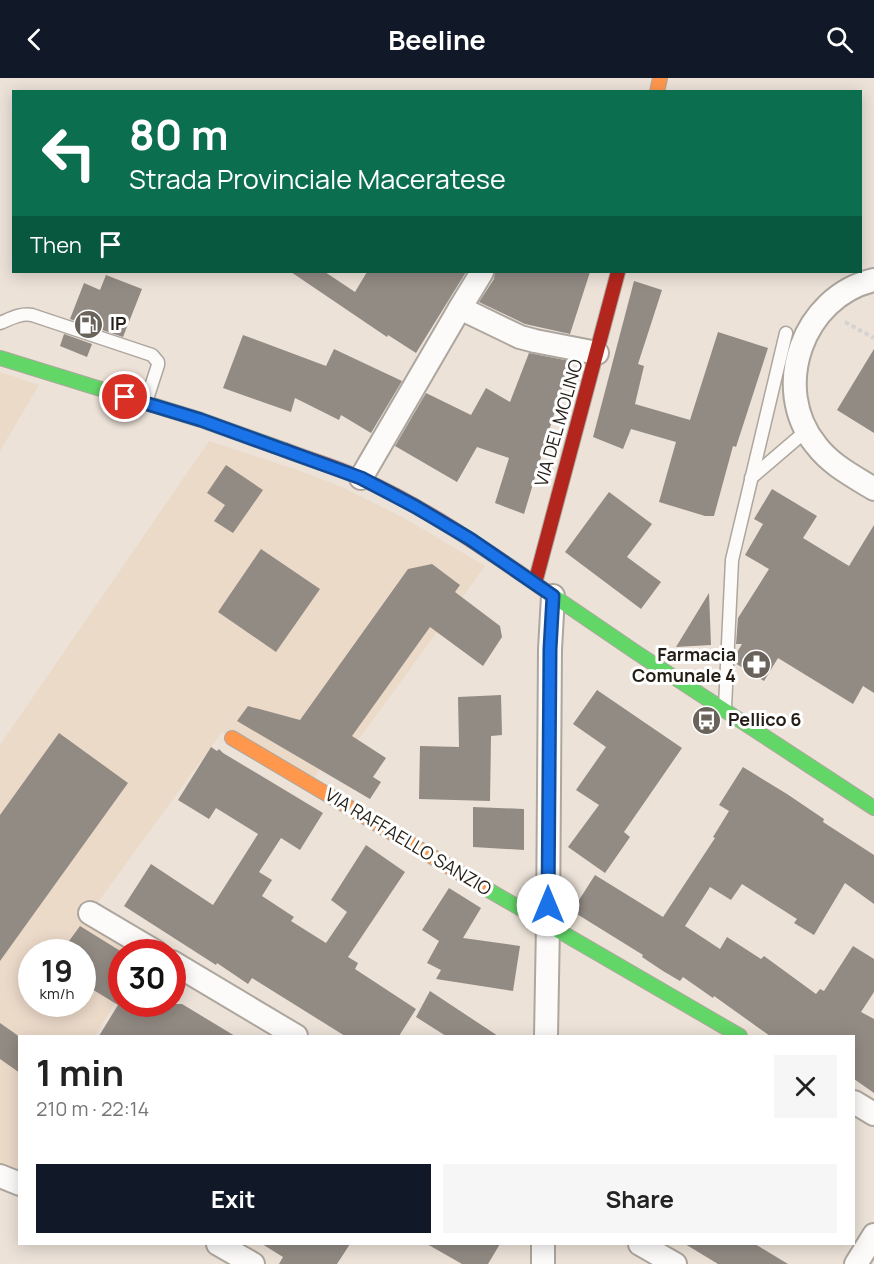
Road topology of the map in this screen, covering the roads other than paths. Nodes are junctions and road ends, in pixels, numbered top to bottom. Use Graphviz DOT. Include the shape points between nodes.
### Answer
graph roads {
  1 [pos="481,273"];
  2 [pos="618,273"];
  3 [pos="874,280"];
  4 [pos="460,308"];
  5 [pos="0,324"];
  6 [pos="786,333"];
  7 [pos="597,353"];
  8 [pos="0,358"];
  9 [pos="146,404"];
  10 [pos="806,431"];
  11 [pos="361,478"];
  12 [pos="751,478"];
  13 [pos="874,489"];
  14 [pos="544,590"];
  15 [pos="724,711"];
  16 [pos="232,738"];
  17 [pos="874,808"];
  18 [pos="90,913"];
  19 [pos="548,925"];
  20 [pos="134,939"];
  21 [pos="186,971"];
  22 [pos="294,1035"];
  23 [pos="546,1035"];
  24 [pos="738,1035"];
  25 [pos="855,1103"];
  26 [pos="874,1114"];
  27 [pos="0,1176"];
  28 [pos="18,1183"];
  29 [pos="874,1235"];
  30 [pos="220,1245"];
  31 [pos="543,1245"];
  32 [pos="642,1245"];
  33 [pos="253,1264"];
  34 [pos="543,1264"];
  35 [pos="675,1264"];
  36 [pos="856,1264"];
  1 -- 4 [label="street"];
  2 -- 7 [label="main road, VIA DEL MOLINO"];
  3 -- 10 [label="street" via="847,290 834,300 805,336 795,368 795,398"];
  4 -- 7 [label="street" via="520,337"];
  4 -- 11 [label="street"];
  5 -- 9 [label="lane" via="32,315 152,355 158,365"];
  6 -- 12 [label="lane"];
  7 -- 14 [label="main road, VIA DEL MOLINO" via="555,502"];
  8 -- 9 [label="main road"];
  9 -- 11 [label="main road" via="243,434"];
  10 -- 12 [label="lane"];
  10 -- 13 [label="street" via="828,459"];
  11 -- 14 [label="main road" via="470,539"];
  12 -- 15 [label="lane" via="732,560"];
  14 -- 15 [label="main road"];
  14 -- 19 [label="street" via="550,649"];
  15 -- 17 [label="main road"];
  16 -- 19 [label="main road, VIA RAFFAELLO SANZIO"];
  18 -- 20 [label="street"];
  19 -- 23 [label="street"];
  19 -- 24 [label="main road, VIA RAFFAELLO SANZIO"];
  21 -- 22 [label="street"];
  25 -- 26 [label="street"];
  27 -- 28 [label="street"];
  29 -- 36 [label="street"];
  30 -- 33 [label="street"];
  31 -- 34 [label="street"];
  32 -- 35 [label="street"];
}
